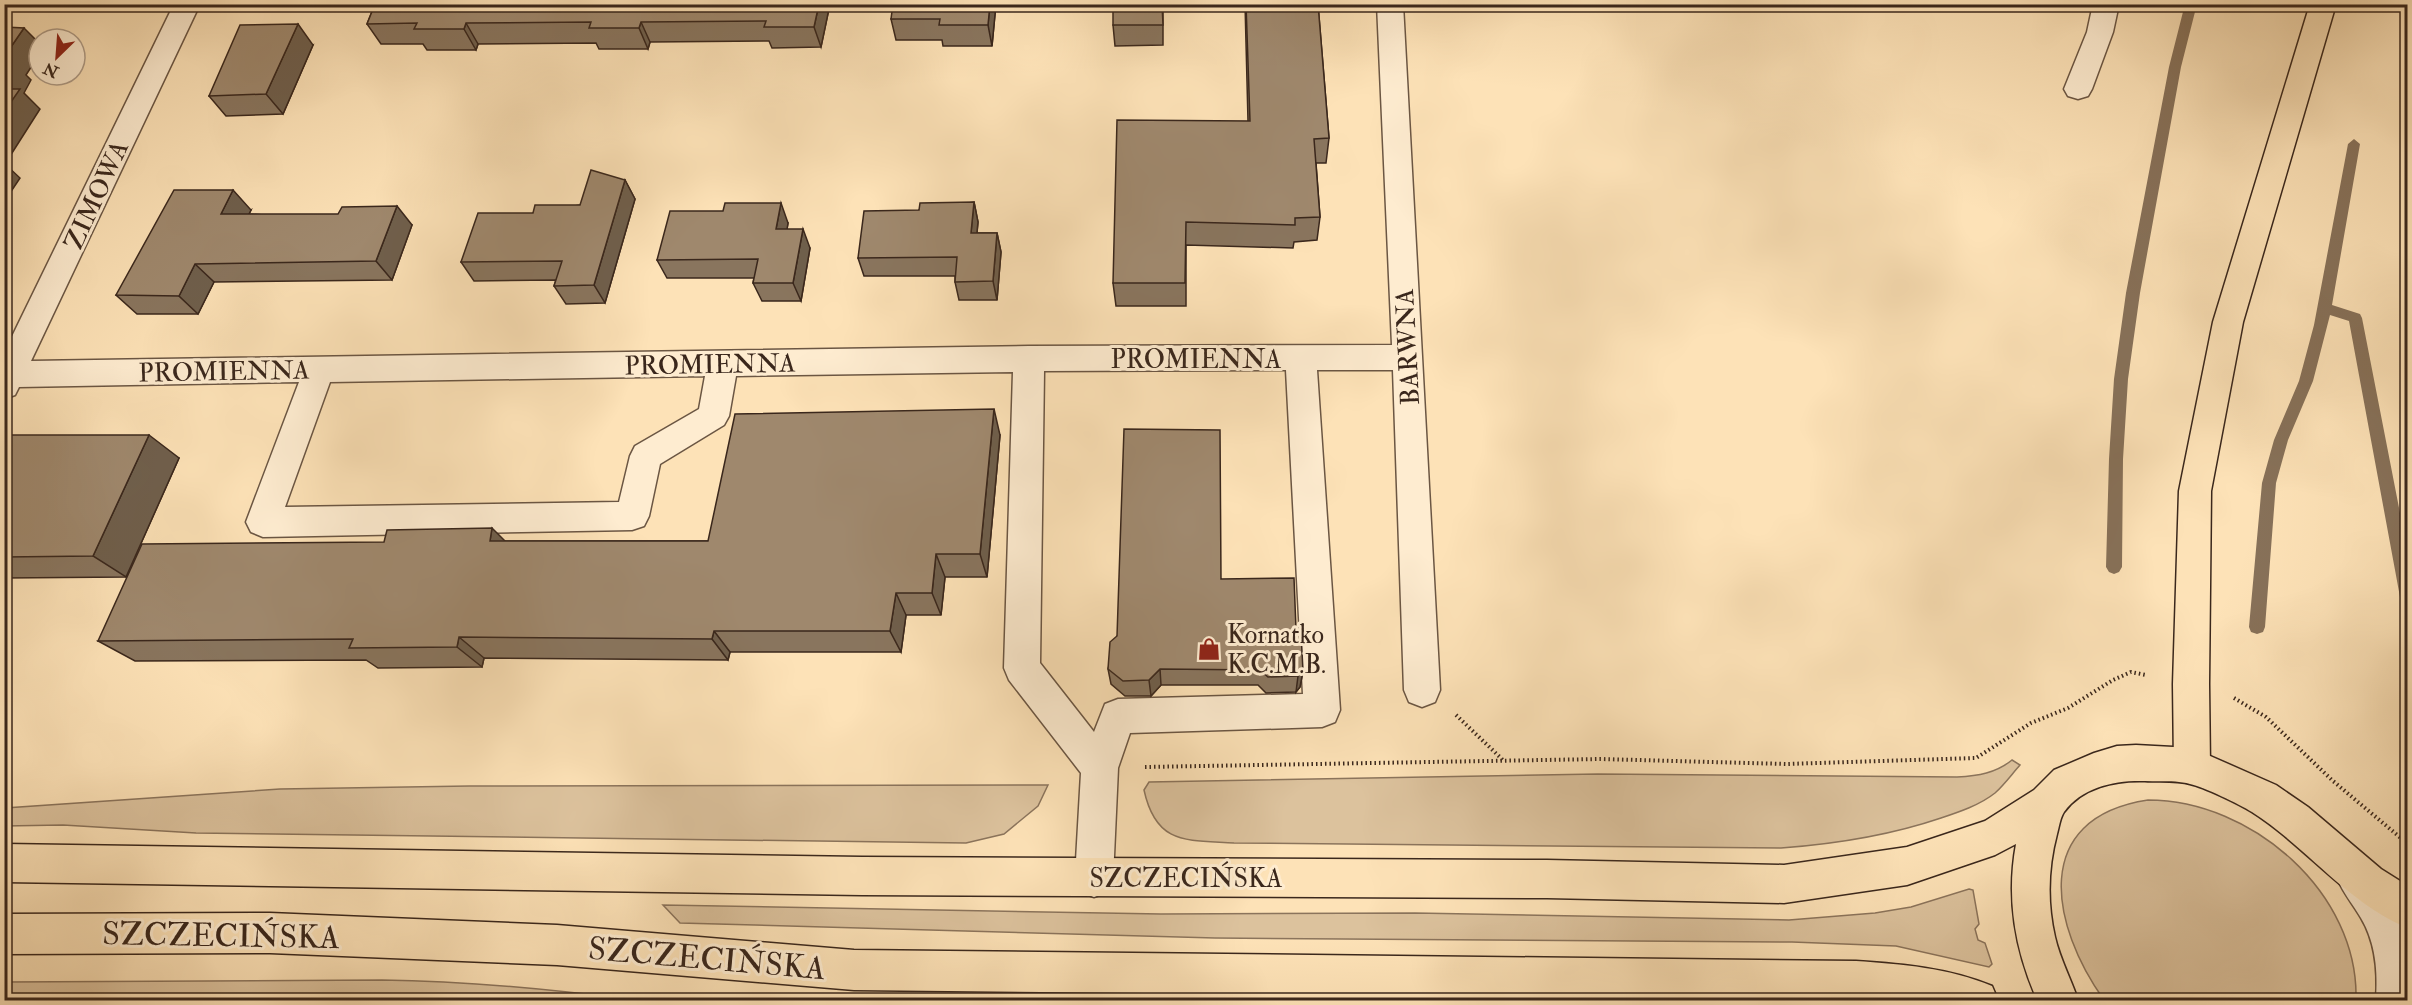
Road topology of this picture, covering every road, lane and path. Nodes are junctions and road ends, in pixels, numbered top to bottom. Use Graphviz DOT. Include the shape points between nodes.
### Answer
graph roads {
  1 [pos="187,4"];
  2 [pos="1390,4"];
  3 [pos="2106,4"];
  4 [pos="2323,4"];
  5 [pos="2078,89"];
  6 [pos="1408,357"];
  7 [pos="1301,358"];
  8 [pos="1029,359"];
  9 [pos="723,364"];
  10 [pos="319,370"];
  11 [pos="8,380"];
  12 [pos="2191,684"];
  13 [pos="1422,690"];
  14 [pos="1504,761"];
  15 [pos="2192,766"];
  16 [pos="1100,768"];
  17 [pos="2047,802"];
  18 [pos="2408,844"];
  19 [pos="4,863"];
  20 [pos="2349,869"];
  21 [pos="1094,878"];
  22 [pos="2408,909"];
  23 [pos="4,934"];
  24 [pos="1978,1000"];
  25 [pos="2058,1000"];
  26 [pos="2396,1000"];
  1 -- 11 [label="street, ZIMOWA"];
  2 -- 6 [label="street, BARWNA"];
  3 -- 5 [label="street" via="2100,32"];
  4 -- 12 [label="main road" via="2228,322 2195,491"];
  6 -- 7 [label="street, PROMIENNA"];
  6 -- 13 [label="street, BARWNA"];
  7 -- 8 [label="street, PROMIENNA"];
  7 -- 16 [label="street" via="1322,710 1118,716"];
  8 -- 9 [label="street, PROMIENNA"];
  8 -- 16 [label="street" via="1022,668"];
  9 -- 10 [label="street, PROMIENNA"];
  9 -- 10 [label="street" via="713,416 646,456 632,516 263,522"];
  10 -- 11 [label="street, PROMIENNA"];
  12 -- 14 [label="path" via="2131,672 2068,708 2031,723 1976,758 1786,764 1600,759"];
  12 -- 15 [label="main road"];
  12 -- 18 [label="path" via="2237,699 2266,716 2359,805"];
  13 -- 14 [label="path" via="1449,708"];
  14 -- 16 [label="path"];
  15 -- 17 [label="main road, SZCZECIŃSKA" via="2117,764 2067,783"];
  15 -- 20 [label="main road" via="2263,798 2295,820"];
  16 -- 21 [label="street"];
  17 -- 21 [label="main road, SZCZECIŃSKA" via="1995,836 1907,866 1784,884"];
  17 -- 25 [label="main road" via="2031,860 2028,890 2038,947"];
  19 -- 21 [label="main road, SZCZECIŃSKA"];
  20 -- 22 [label="main road"];
  20 -- 26 [label="street" via="2382,915 2391,939 2396,963"];
  23 -- 24 [label="main road, SZCZECIŃSKA" via="282,933 556,945 854,969 1899,984"];
}
